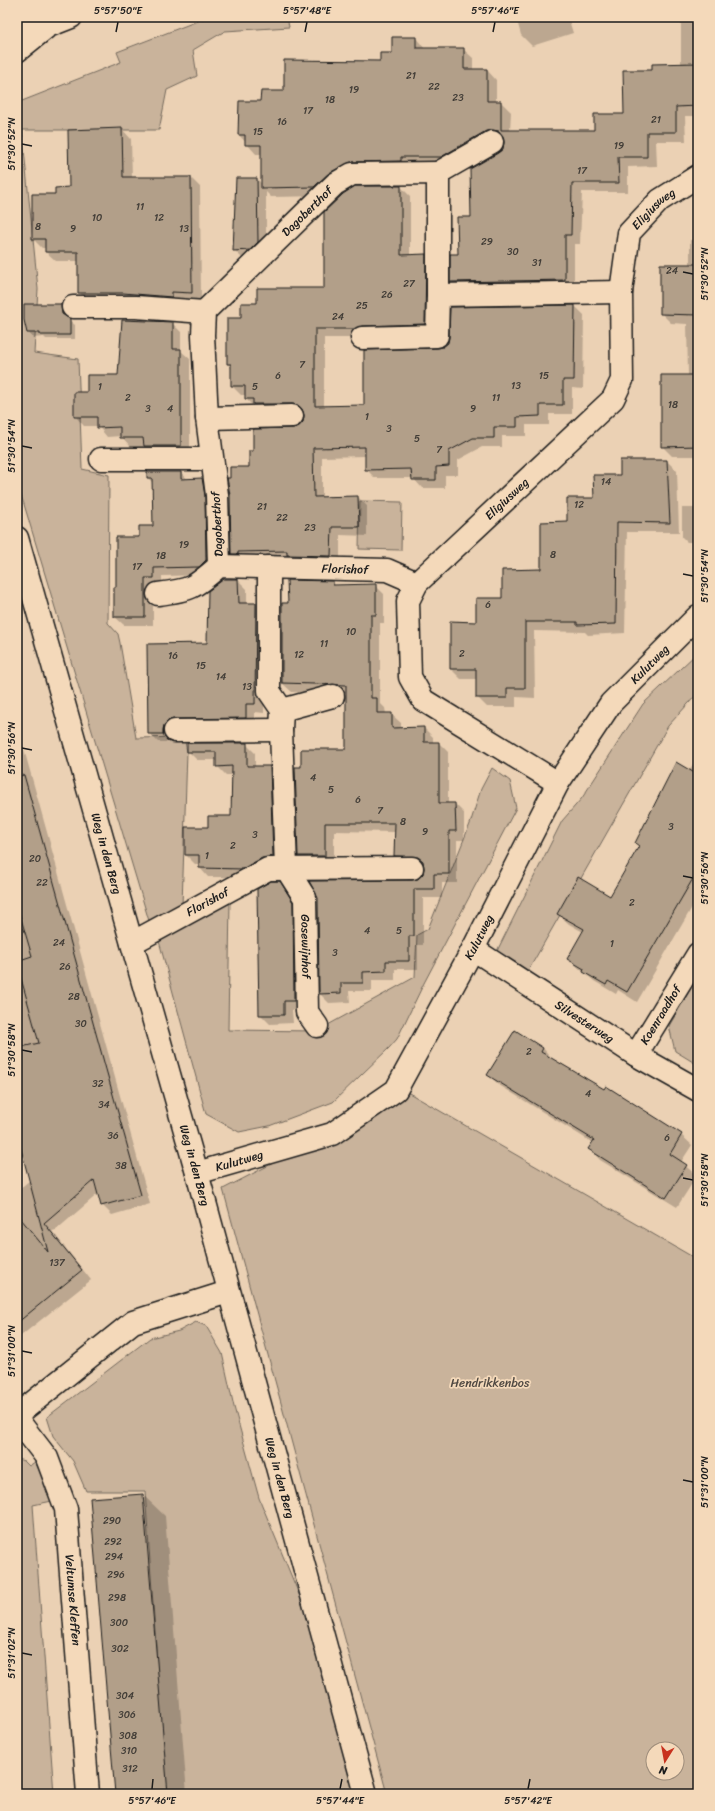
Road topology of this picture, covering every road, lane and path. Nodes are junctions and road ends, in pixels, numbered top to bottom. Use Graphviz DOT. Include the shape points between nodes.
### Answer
graph roads {
  1 [pos="71,17"];
  2 [pos="48,26"];
  3 [pos="17,30"];
  4 [pos="17,51"];
  5 [pos="492,142"];
  6 [pos="438,173"];
  7 [pos="698,176"];
  8 [pos="621,292"];
  9 [pos="438,295"];
  10 [pos="73,307"];
  11 [pos="204,312"];
  12 [pos="362,338"];
  13 [pos="292,416"];
  14 [pos="207,418"];
  15 [pos="101,459"];
  16 [pos="211,459"];
  17 [pos="17,538"];
  18 [pos="219,566"];
  19 [pos="269,567"];
  20 [pos="417,584"];
  21 [pos="158,594"];
  22 [pos="698,616"];
  23 [pos="333,696"];
  24 [pos="282,720"];
  25 [pos="175,731"];
  26 [pos="558,783"];
  27 [pos="286,868"];
  28 [pos="412,868"];
  29 [pos="132,943"];
  30 [pos="473,949"];
  31 [pos="698,954"];
  32 [pos="317,1026"];
  33 [pos="636,1055"];
  34 [pos="698,1090"];
  35 [pos="197,1173"];
  36 [pos="228,1292"];
  37 [pos="17,1415"];
  38 [pos="17,1419"];
  39 [pos="88,1794"];
  40 [pos="366,1794"];
  1 -- 2 [label="street"];
  2 -- 3 [label="street"];
  2 -- 4 [label="street"];
  5 -- 6 [label="street, Dagoberthof"];
  6 -- 9 [label="street"];
  6 -- 11 [label="street, Dagoberthof" via="352,174 335,184"];
  7 -- 8 [label="street, Eligiusweg" via="660,200 629,233"];
  8 -- 9 [label="street"];
  8 -- 20 [label="street, Eligiusweg" via="622,380 613,399"];
  9 -- 12 [label="street" via="437,336"];
  10 -- 11 [label="street" via="136,307"];
  11 -- 14 [label="street, Dagoberthof"];
  13 -- 14 [label="street"];
  14 -- 16 [label="street, Dagoberthof"];
  15 -- 16 [label="street"];
  16 -- 18 [label="street, Dagoberthof" via="216,495"];
  17 -- 29 [label="street, Weg in den Berg"];
  18 -- 19 [label="street, Florishof"];
  18 -- 21 [label="street" via="200,583 185,591"];
  19 -- 20 [label="street, Florishof" via="387,570"];
  19 -- 24 [label="street" via="269,691"];
  20 -- 26 [label="street, Eligiusweg" via="408,601 410,677 423,700"];
  22 -- 26 [label="street, Kulutweg" via="611,703"];
  23 -- 24 [label="street"];
  24 -- 25 [label="street"];
  24 -- 27 [label="street"];
  26 -- 30 [label="street, Kulutweg"];
  27 -- 28 [label="street, Florishof"];
  27 -- 29 [label="street, Florishof" via="268,869"];
  27 -- 32 [label="street, Gosewijnhof" via="305,898 306,1012"];
  29 -- 35 [label="street, Weg in den Berg"];
  30 -- 33 [label="street, Silvesterweg"];
  30 -- 35 [label="street, Kulutweg" via="396,1090 332,1134"];
  31 -- 33 [label="street, Koenraadhof"];
  33 -- 34 [label="street, Silvesterweg"];
  35 -- 36 [label="street, Weg in den Berg"];
  36 -- 37 [label="street" via="133,1322"];
  36 -- 40 [label="street, Weg in den Berg"];
  38 -- 39 [label="street, Veltumse Kleffen" via="47,1458 66,1509"];
}
